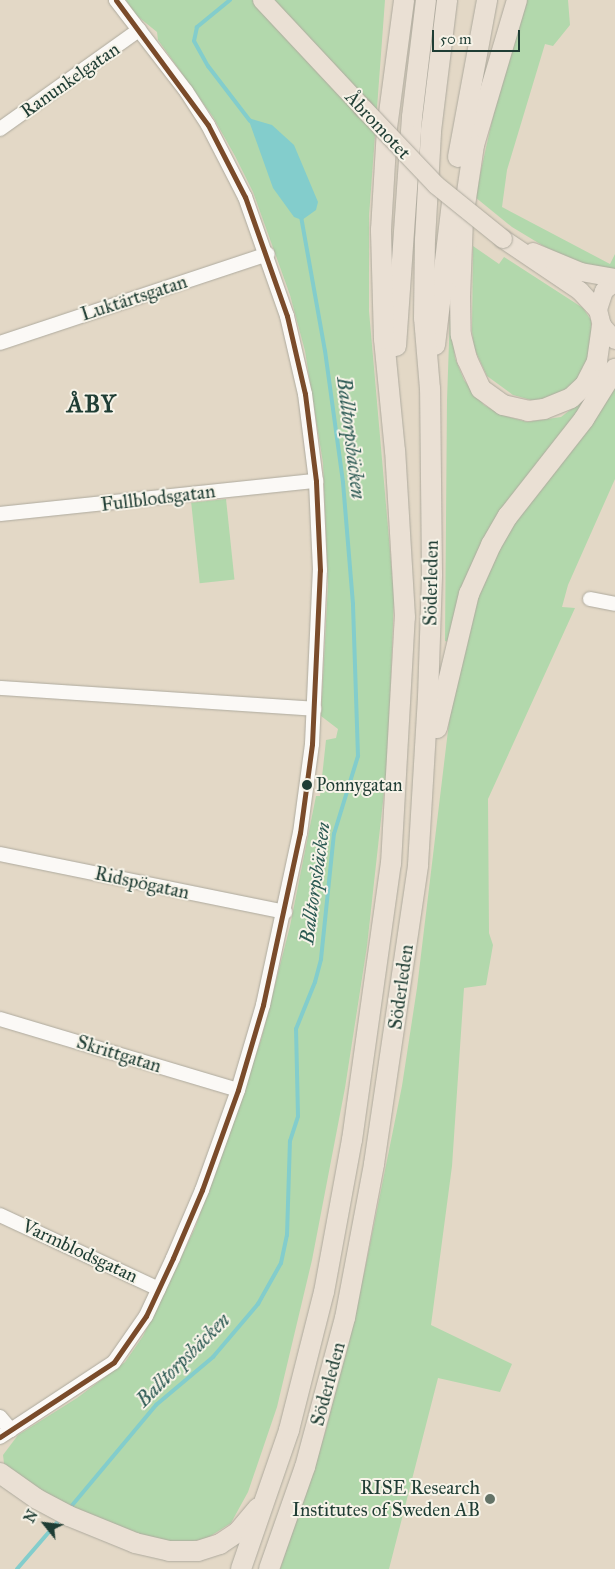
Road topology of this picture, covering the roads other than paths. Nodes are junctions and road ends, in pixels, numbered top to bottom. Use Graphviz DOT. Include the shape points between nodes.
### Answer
graph roads {
  1 [pos="116,0"];
  2 [pos="262,0"];
  3 [pos="398,0"];
  4 [pos="404,0"];
  5 [pos="426,0"];
  6 [pos="447,0"];
  7 [pos="487,0"];
  8 [pos="517,0"];
  9 [pos="139,30"];
  10 [pos="398,31"];
  11 [pos="468,108"];
  12 [pos="0,129"];
  13 [pos="474,145"];
  14 [pos="503,239"];
  15 [pos="268,254"];
  16 [pos="615,280"];
  17 [pos="605,326"];
  18 [pos="0,343"];
  19 [pos="615,369"];
  20 [pos="430,389"];
  21 [pos="392,415"];
  22 [pos="316,481"];
  23 [pos="0,514"];
  24 [pos="590,599"];
  25 [pos="615,604"];
  26 [pos="0,688"];
  27 [pos="314,709"];
  28 [pos="424,790"];
  29 [pos="0,854"];
  30 [pos="285,912"];
  31 [pos="0,1019"];
  32 [pos="238,1090"];
  33 [pos="0,1215"];
  34 [pos="159,1288"];
  35 [pos="0,1417"];
  36 [pos="6,1433"];
  37 [pos="0,1473"];
  38 [pos="268,1497"];
  39 [pos="241,1569"];
  40 [pos="269,1569"];
  1 -- 9 [label="street"];
  2 -- 14 [label="main road, Åbromotet, bridge" via="436,185"];
  3 -- 10 [label="highway"];
  4 -- 10 [label="highway"];
  5 -- 21 [label="highway" via="412,117"];
  6 -- 20 [label="highway" via="431,131 424,240 424,318"];
  7 -- 11 [label="highway"];
  8 -- 13 [label="highway"];
  9 -- 12 [label="street, Ranunkelgatan"];
  9 -- 15 [label="street" via="208,125 245,197"];
  10 -- 21 [label="highway" via="387,128 381,230 384,339"];
  11 -- 13 [label="highway"];
  11 -- 20 [label="highway" via="443,264"];
  13 -- 17 [label="highway" via="460,257 461,336 467,359 481,389 502,405 517,409 558,406 571,398 594,372"];
  14 -- 16 [label="main road, Åbromotet" via="581,272"];
  14 -- 17 [label="main road, Åbromotet" via="580,291"];
  15 -- 18 [label="street, Luktärtsgatan"];
  15 -- 22 [label="street" via="287,316 305,394"];
  16 -- 17 [label="main road, Åbromotet" via="604,291"];
  19 -- 28 [label="highway" via="584,419 508,516 487,553 469,594 455,641"];
  20 -- 28 [label="highway, Söderleden" via="432,574"];
  21 -- 38 [label="highway, Söderleden" via="405,617 400,741 385,917 352,1140 324,1292 301,1388"];
  22 -- 23 [label="street, Fullblodsgatan"];
  22 -- 27 [label="street" via="320,570"];
  24 -- 25 [label="street"];
  26 -- 27 [label="street"];
  27 -- 30 [label="street" via="307,785"];
  28 -- 40 [label="highway, Söderleden" via="404,967 357,1260 326,1394"];
  29 -- 30 [label="street, Ridspögatan"];
  30 -- 32 [label="street"];
  31 -- 32 [label="street, Skrittgatan"];
  32 -- 34 [label="street" via="202,1190"];
  33 -- 34 [label="street, Varmblodsgatan"];
  34 -- 36 [label="street" via="130,1344 114,1362"];
  35 -- 36 [label="street"];
  37 -- 38 [label="highway" via="63,1513 135,1543 169,1551 198,1551 220,1544 238,1532"];
  38 -- 39 [label="highway, Söderleden"];
}
